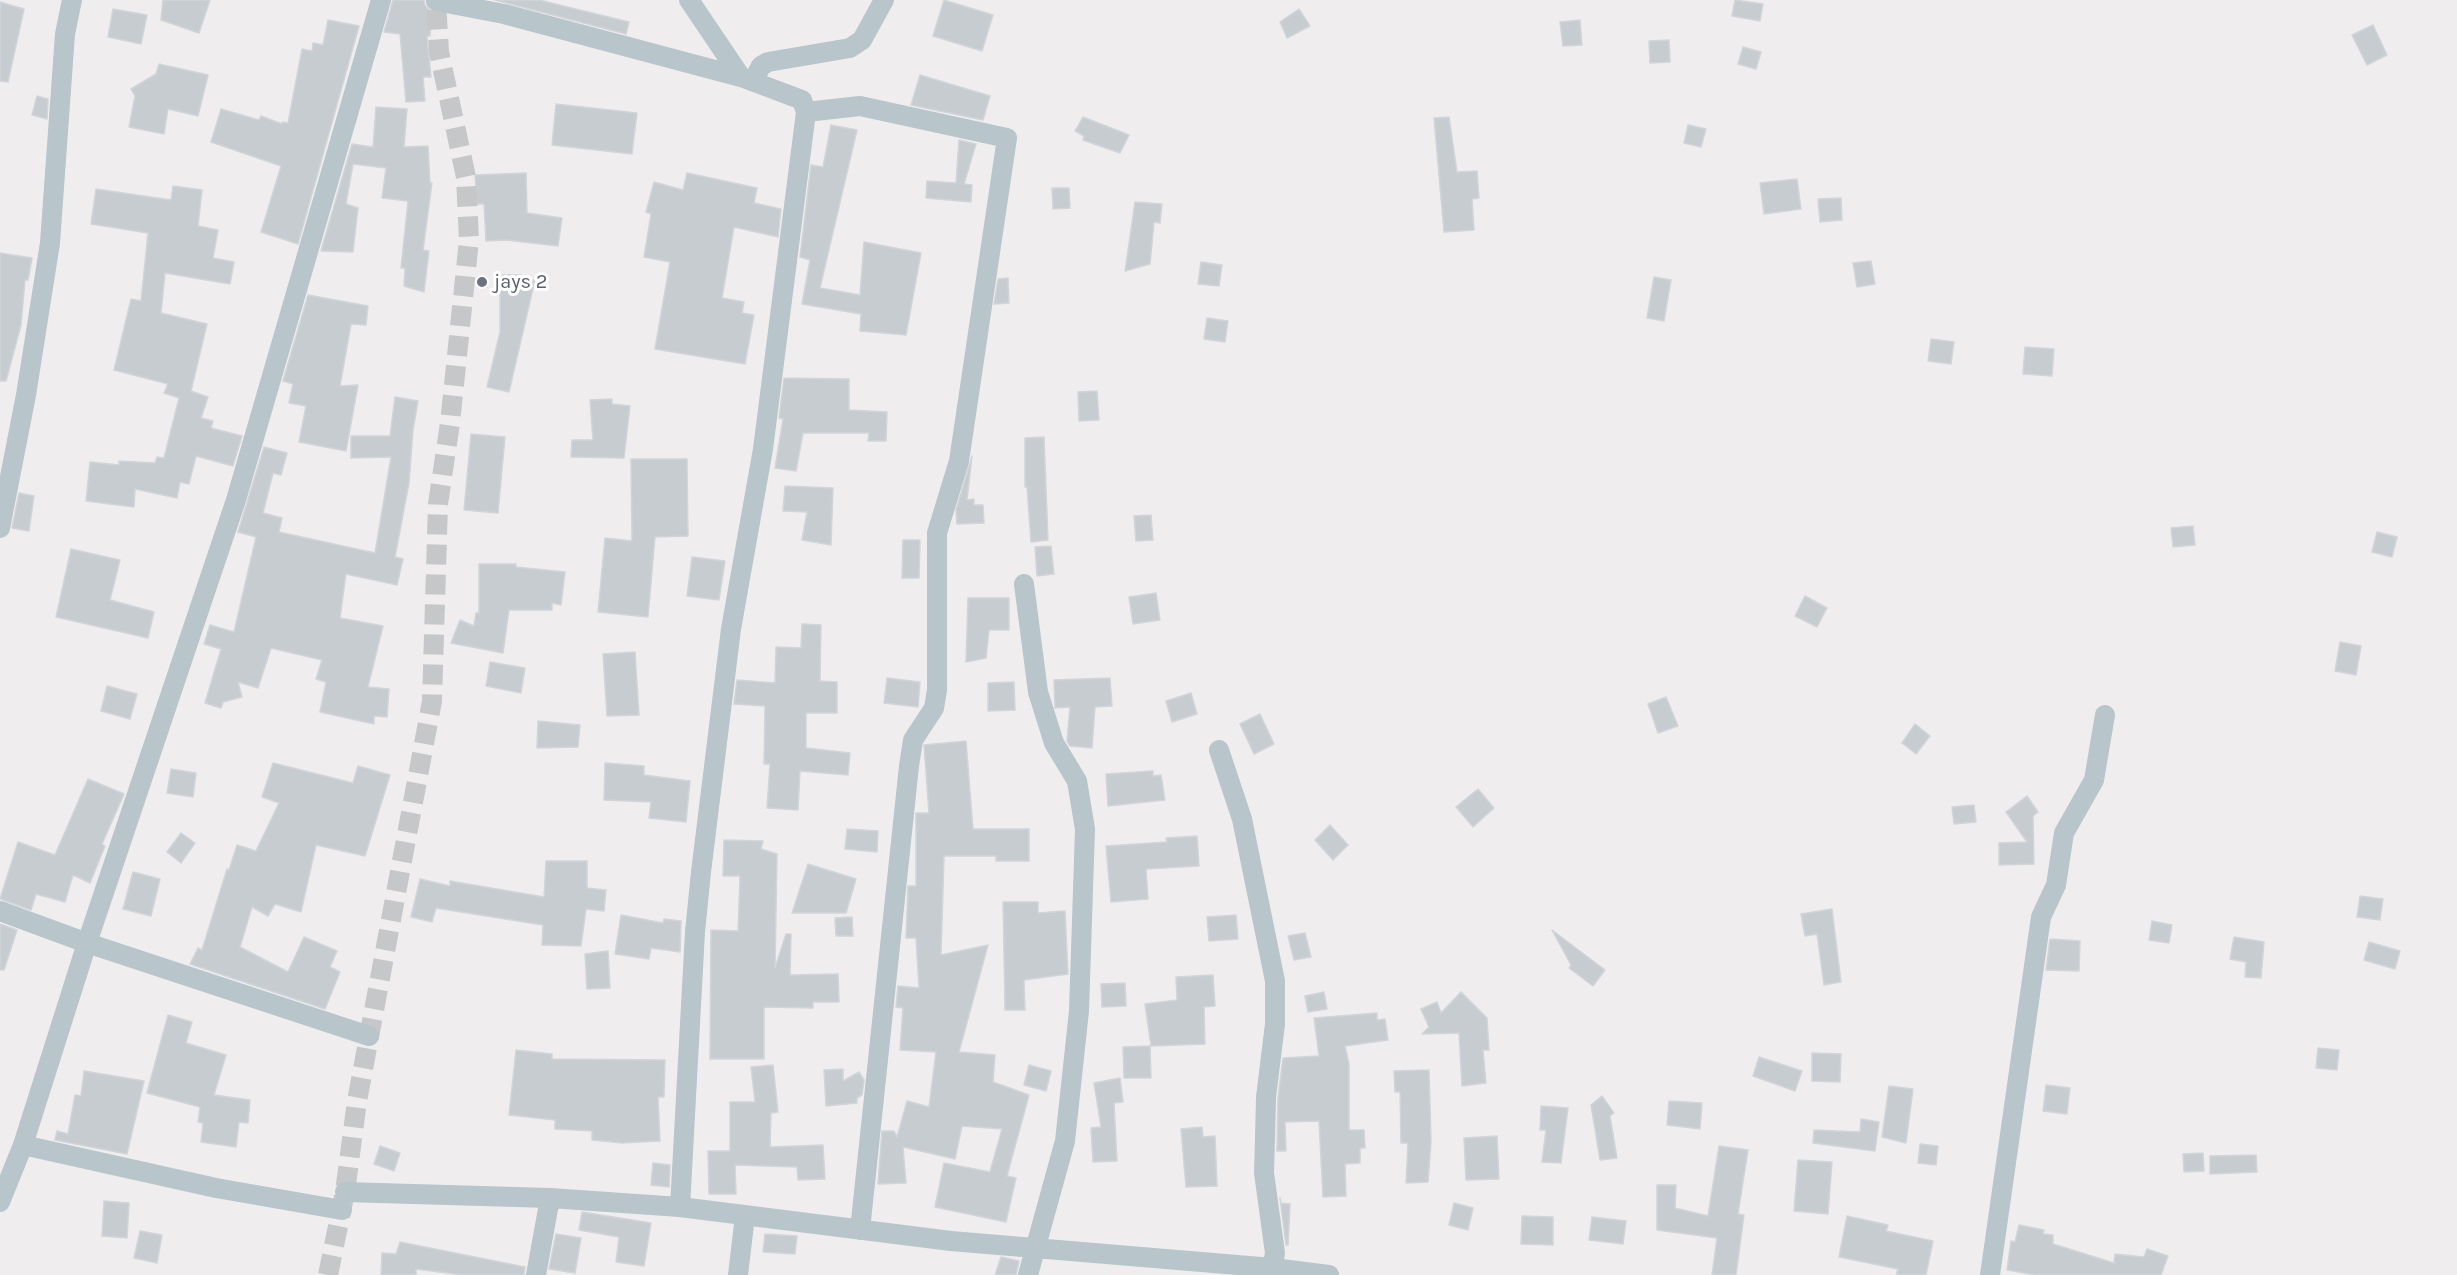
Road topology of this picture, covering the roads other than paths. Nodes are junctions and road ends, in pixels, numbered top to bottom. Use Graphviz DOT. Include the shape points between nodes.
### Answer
graph roads {
  1 [pos="72,0"];
  2 [pos="381,0"];
  3 [pos="689,0"];
  4 [pos="884,0"];
  5 [pos="436,1"];
  6 [pos="747,79"];
  7 [pos="806,112"];
  8 [pos="0,528"];
  9 [pos="1024,584"];
  10 [pos="2105,714"];
  11 [pos="1219,750"];
  12 [pos="0,910"];
  13 [pos="87,943"];
  14 [pos="369,1036"];
  15 [pos="23,1145"];
  16 [pos="550,1198"];
  17 [pos="0,1202"];
  18 [pos="680,1207"];
  19 [pos="745,1216"];
  20 [pos="860,1230"];
  21 [pos="1036,1248"];
  22 [pos="1272,1271"];
  23 [pos="536,1275"];
  24 [pos="738,1275"];
  25 [pos="1028,1275"];
  26 [pos="1329,1275"];
  27 [pos="1990,1275"];
  1 -- 8 [label="street" via="65,34 47,266"];
  2 -- 13 [label="street" via="236,500"];
  3 -- 6 [label="street"];
  4 -- 6 [label="street" via="862,40 850,48 768,62"];
  5 -- 6 [label="street" via="504,14"];
  6 -- 7 [label="street" via="802,100"];
  7 -- 18 [label="street" via="763,449 731,629 701,872"];
  7 -- 20 [label="street" via="860,106 1007,138 959,461 938,533 937,690 934,708 913,740 909,766"];
  9 -- 21 [label="street" via="1038,692 1054,743 1077,781 1085,829 1079,1011 1065,1141"];
  10 -- 27 [label="street" via="2094,780 2064,833 2056,885 2041,917"];
  11 -- 22 [label="street" via="1242,819 1275,981 1264,1173 1275,1253"];
  12 -- 13 [label="street"];
  13 -- 14 [label="street"];
  13 -- 15 [label="street"];
  15 -- 16 [label="street" via="216,1188 343,1201"];
  15 -- 17 [label="street"];
  16 -- 18 [label="street"];
  16 -- 23 [label="street"];
  18 -- 19 [label="street"];
  19 -- 20 [label="street"];
  19 -- 24 [label="street"];
  20 -- 21 [label="street"];
  21 -- 22 [label="street"];
  21 -- 25 [label="street"];
  22 -- 26 [label="street"];
}
